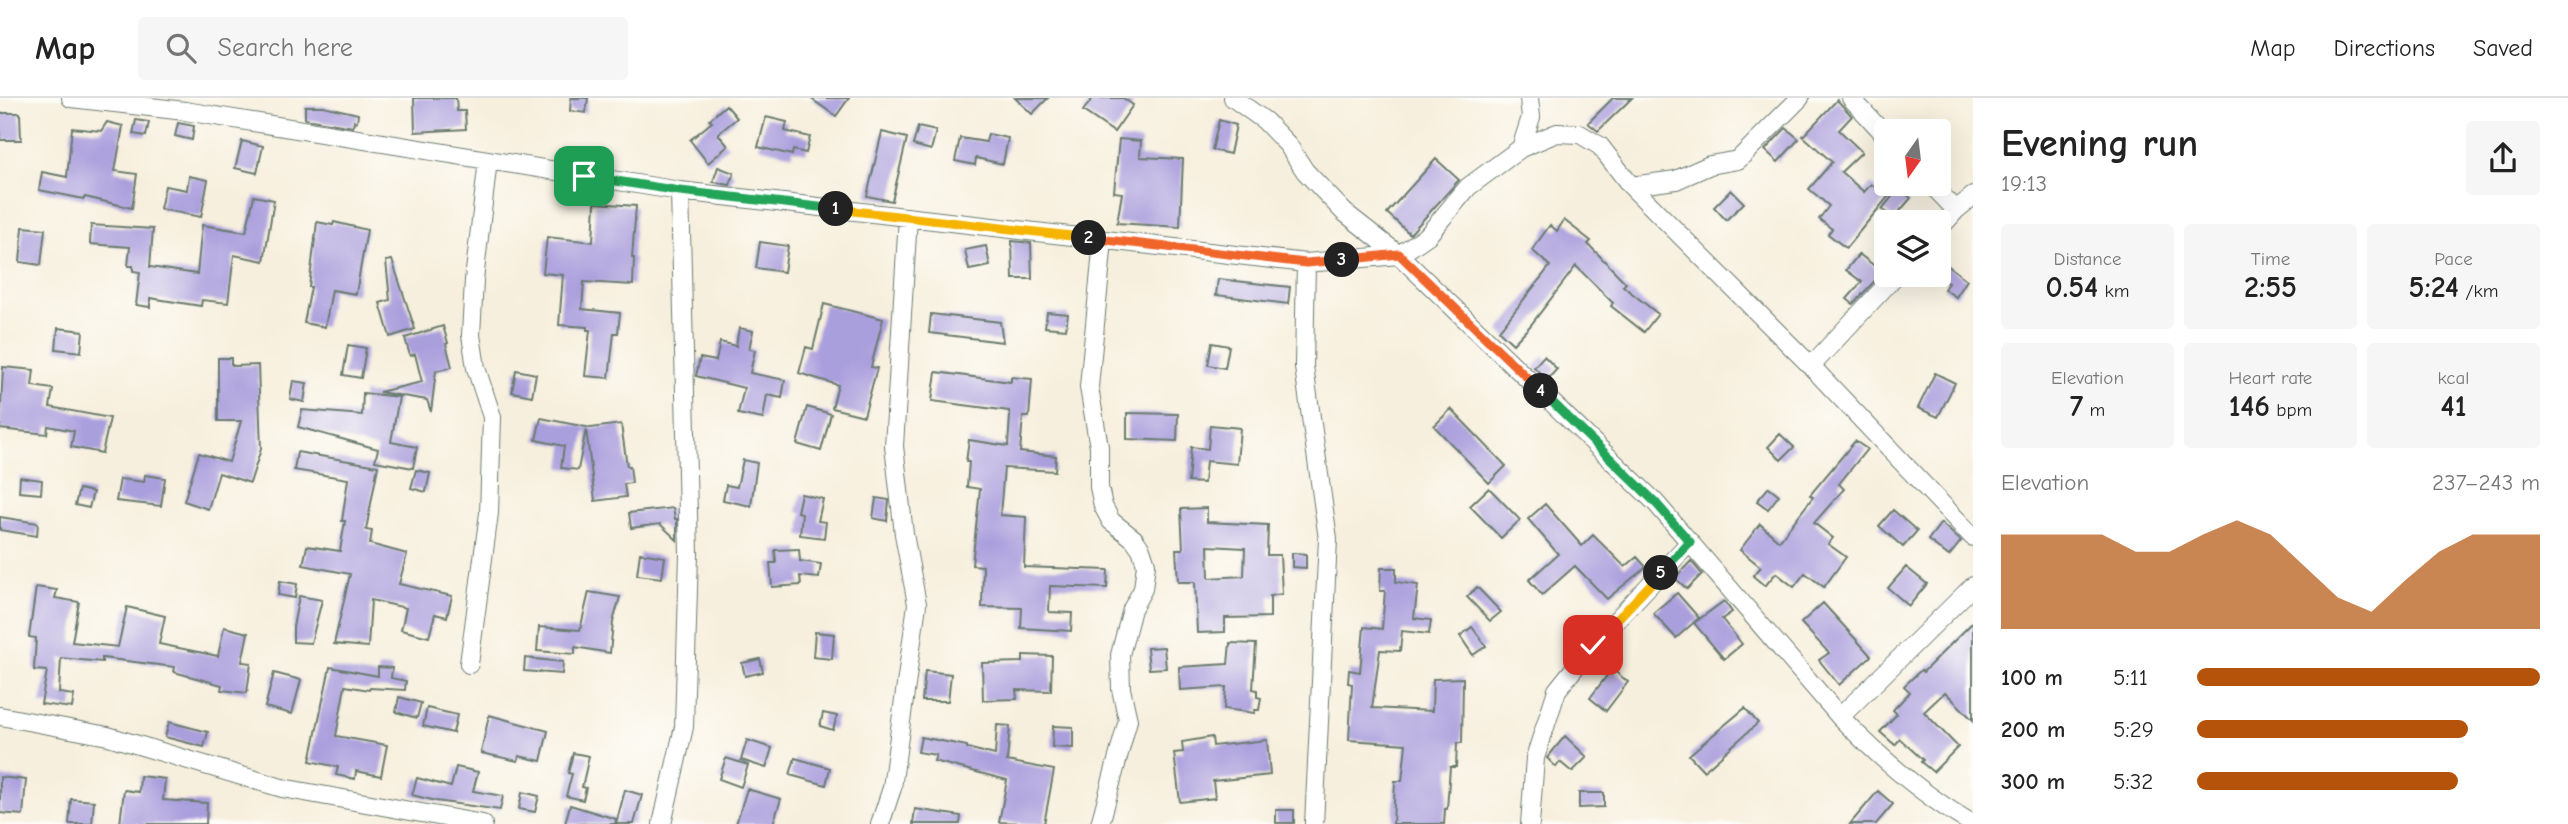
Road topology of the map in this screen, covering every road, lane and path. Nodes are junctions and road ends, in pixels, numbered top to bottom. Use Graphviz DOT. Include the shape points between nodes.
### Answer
graph roads {
  1 [pos="71,98"];
  2 [pos="1233,98"];
  3 [pos="1529,98"];
  4 [pos="1800,98"];
  5 [pos="1851,98"];
  6 [pos="184,105"];
  7 [pos="1874,123"];
  8 [pos="1521,148"];
  9 [pos="488,160"];
  10 [pos="1631,186"];
  11 [pos="680,191"];
  12 [pos="1943,196"];
  13 [pos="1973,196"];
  14 [pos="1956,210"];
  15 [pos="1951,216"];
  16 [pos="908,217"];
  17 [pos="1103,240"];
  18 [pos="1399,254"];
  19 [pos="1306,263"];
  20 [pos="1885,287"];
  21 [pos="1811,366"];
  22 [pos="1973,537"];
  23 [pos="1690,542"];
  24 [pos="1973,586"];
  25 [pos="469,664"];
  26 [pos="0,716"];
  27 [pos="1840,717"];
  28 [pos="483,824"];
  29 [pos="662,824"];
  30 [pos="880,824"];
  31 [pos="1100,824"];
  32 [pos="1314,824"];
  33 [pos="1530,824"];
  34 [pos="1973,824"];
  1 -- 6 [label="street"];
  2 -- 18 [label="street" via="1265,121 1344,212"];
  3 -- 8 [label="street" via="1531,117"];
  4 -- 10 [label="street" via="1738,159 1676,180"];
  5 -- 7 [label="street"];
  6 -- 9 [label="street"];
  8 -- 10 [label="street" via="1557,133 1580,135 1600,146"];
  8 -- 18 [label="street" via="1468,187 1428,235"];
  9 -- 11 [label="street"];
  9 -- 25 [label="street" via="471,335 492,417 489,513"];
  10 -- 21 [label="street"];
  11 -- 16 [label="street"];
  11 -- 29 [label="street" via="688,581 684,727"];
  12 -- 14 [label="street"];
  13 -- 14 [label="street"];
  14 -- 15 [label="street"];
  16 -- 17 [label="street"];
  16 -- 30 [label="street" via="894,446 917,604 892,788"];
  17 -- 19 [label="street"];
  17 -- 31 [label="street" via="1089,387 1099,487 1111,521 1134,539 1146,564 1143,589 1132,609 1120,655 1128,720"];
  18 -- 19 [label="street"];
  18 -- 23 [label="street" via="1655,502"];
  19 -- 32 [label="street" via="1304,367 1328,539"];
  20 -- 21 [label="street"];
  21 -- 22 [label="street"];
  23 -- 27 [label="street"];
  23 -- 33 [label="street" via="1593,645 1558,690 1535,758"];
  24 -- 27 [label="street"];
  26 -- 28 [label="street" via="108,736 282,788"];
  27 -- 34 [label="street" via="1879,757"];
}
